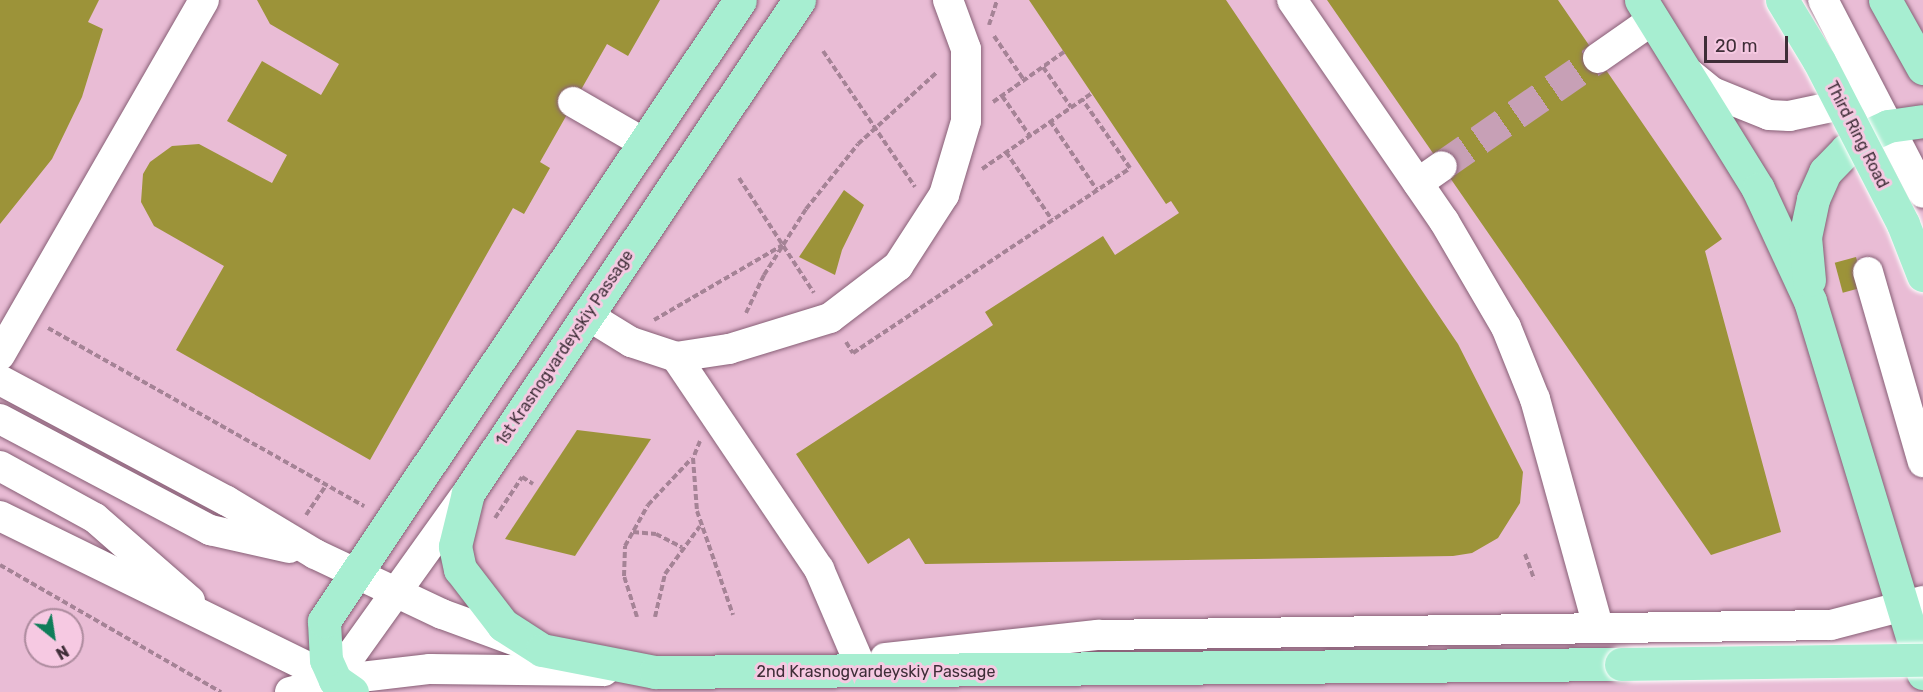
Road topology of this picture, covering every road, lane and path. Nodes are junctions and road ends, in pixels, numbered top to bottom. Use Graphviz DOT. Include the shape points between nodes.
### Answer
graph roads {
  1 [pos="204,0"];
  2 [pos="740,0"];
  3 [pos="799,0"];
  4 [pos="948,0"];
  5 [pos="1292,0"];
  6 [pos="1782,0"];
  7 [pos="1823,0"];
  8 [pos="1884,0"];
  9 [pos="1648,10"];
  10 [pos="988,28"];
  11 [pos="823,51"];
  12 [pos="1064,52"];
  13 [pos="1598,58"];
  14 [pos="1043,67"];
  15 [pos="1923,68"];
  16 [pos="1690,74"];
  17 [pos="1024,80"];
  18 [pos="1870,91"];
  19 [pos="1092,93"];
  20 [pos="1002,96"];
  21 [pos="573,102"];
  22 [pos="1071,107"];
  23 [pos="966,121"];
  24 [pos="1050,121"];
  25 [pos="1923,121"];
  26 [pos="1888,126"];
  27 [pos="1030,136"];
  28 [pos="644,143"];
  29 [pos="1006,152"];
  30 [pos="1442,166"];
  31 [pos="1418,183"];
  32 [pos="1097,190"];
  33 [pos="1923,193"];
  34 [pos="938,204"];
  35 [pos="1052,220"];
  36 [pos="783,245"];
  37 [pos="1868,272"];
  38 [pos="1923,275"];
  39 [pos="1810,301"];
  40 [pos="587,315"];
  41 [pos="650,323"];
  42 [pos="42,325"];
  43 [pos="0,355"];
  44 [pos="676,357"];
  45 [pos="0,380"];
  46 [pos="0,419"];
  47 [pos="693,458"];
  48 [pos="1923,462"];
  49 [pos="0,466"];
  50 [pos="327,484"];
  51 [pos="533,484"];
  52 [pos="468,493"];
  53 [pos="365,505"];
  54 [pos="305,514"];
  55 [pos="1,519"];
  56 [pos="491,524"];
  57 [pos="700,526"];
  58 [pos="633,532"];
  59 [pos="682,548"];
  60 [pos="315,554"];
  61 [pos="1525,554"];
  62 [pos="0,565"];
  63 [pos="357,573"];
  64 [pos="1534,579"];
  65 [pos="398,593"];
  66 [pos="1913,604"];
  67 [pos="637,617"];
  68 [pos="655,617"];
  69 [pos="209,619"];
  70 [pos="324,621"];
  71 [pos="1598,626"];
  72 [pos="542,650"];
  73 [pos="858,660"];
  74 [pos="1923,660"];
  75 [pos="655,672"];
  76 [pos="742,673"];
  77 [pos="1923,673"];
  78 [pos="295,678"];
  79 [pos="337,688"];
  80 [pos="221,692"];
  81 [pos="283,692"];
  1 -- 43 [label="street"];
  2 -- 28 [label="main road"];
  3 -- 40 [label="main road, 1st Krasnogvardeyskiy Passage"];
  4 -- 23 [label="street" via="966,49"];
  5 -- 31 [label="street"];
  6 -- 38 [label="main road, Third Ring Road, bridge" via="1819,61 1903,224"];
  7 -- 18 [label="street"];
  8 -- 15 [label="main road"];
  9 -- 13 [label="street"];
  9 -- 16 [label="main road"];
  10 -- 17 [label="path"];
  11 -- 34 [label="path"];
  12 -- 14 [label="path"];
  14 -- 17 [label="path"];
  14 -- 22 [label="path"];
  16 -- 18 [label="street" via="1712,92 1769,115 1789,116 1836,106"];
  16 -- 39 [label="main road" via="1758,189"];
  17 -- 20 [label="path"];
  18 -- 26 [label="street"];
  19 -- 22 [label="path"];
  20 -- 23 [label="path"];
  20 -- 27 [label="path"];
  21 -- 28 [label="street"];
  22 -- 24 [label="path"];
  23 -- 34 [label="street"];
  24 -- 27 [label="path"];
  24 -- 32 [label="path"];
  25 -- 26 [label="main road"];
  26 -- 33 [label="street"];
  26 -- 39 [label="main road" via="1846,150 1825,172 1813,199 1806,237"];
  27 -- 29 [label="path"];
  28 -- 63 [label="main road"];
  29 -- 34 [label="path"];
  29 -- 35 [label="path"];
  30 -- 31 [label="street"];
  31 -- 71 [label="street" via="1482,282 1522,360"];
  34 -- 44 [label="street" via="898,266 830,318 729,349"];
  36 -- 41 [label="path"];
  37 -- 48 [label="street"];
  39 -- 66 [label="main road"];
  40 -- 44 [label="street" via="631,342"];
  40 -- 52 [label="main road, 1st Krasnogvardeyskiy Passage"];
  42 -- 50 [label="path"];
  44 -- 73 [label="street" via="819,569"];
  45 -- 60 [label="street" via="227,501"];
  46 -- 60 [label="street" via="210,530"];
  47 -- 58 [label="path" via="648,505"];
  49 -- 69 [label="street" via="95,518"];
  50 -- 53 [label="path"];
  50 -- 54 [label="path"];
  51 -- 56 [label="path" via="522,477"];
  52 -- 65 [label="street, 1st Krasnogvardeyskiy Passage"];
  52 -- 72 [label="main road" via="455,546 460,568 503,625"];
  55 -- 69 [label="street"];
  57 -- 59 [label="path"];
  58 -- 59 [label="path" via="656,534"];
  58 -- 67 [label="path" via="622,560"];
  59 -- 68 [label="path" via="665,574"];
  60 -- 63 [label="street, 2nd Krasnogvardeyskiy Passage"];
  61 -- 64 [label="path"];
  62 -- 80 [label="path"];
  63 -- 65 [label="street, 2nd Krasnogvardeyskiy Passage"];
  63 -- 70 [label="main road"];
  65 -- 72 [label="street, 2nd Krasnogvardeyskiy Passage" via="489,633"];
  65 -- 79 [label="street, 1st Krasnogvardeyskiy Passage"];
  66 -- 71 [label="street" via="1831,625"];
  66 -- 77 [label="main road"];
  69 -- 78 [label="street"];
  70 -- 78 [label="street"];
  70 -- 79 [label="main road" via="326,660"];
  71 -- 73 [label="street" via="1098,635"];
  72 -- 75 [label="main road, 2nd Krasnogvardeyskiy Passage"];
  73 -- 76 [label="street"];
  74 -- 76 [label="main road, 2nd Krasnogvardeyskiy Passage, bridge"];
  75 -- 76 [label="main road, 2nd Krasnogvardeyskiy Passage"];
  75 -- 79 [label="street, 2nd Krasnogvardeyskiy Passage" via="430,669"];
  78 -- 79 [label="street"];
  78 -- 81 [label="street"];
}
